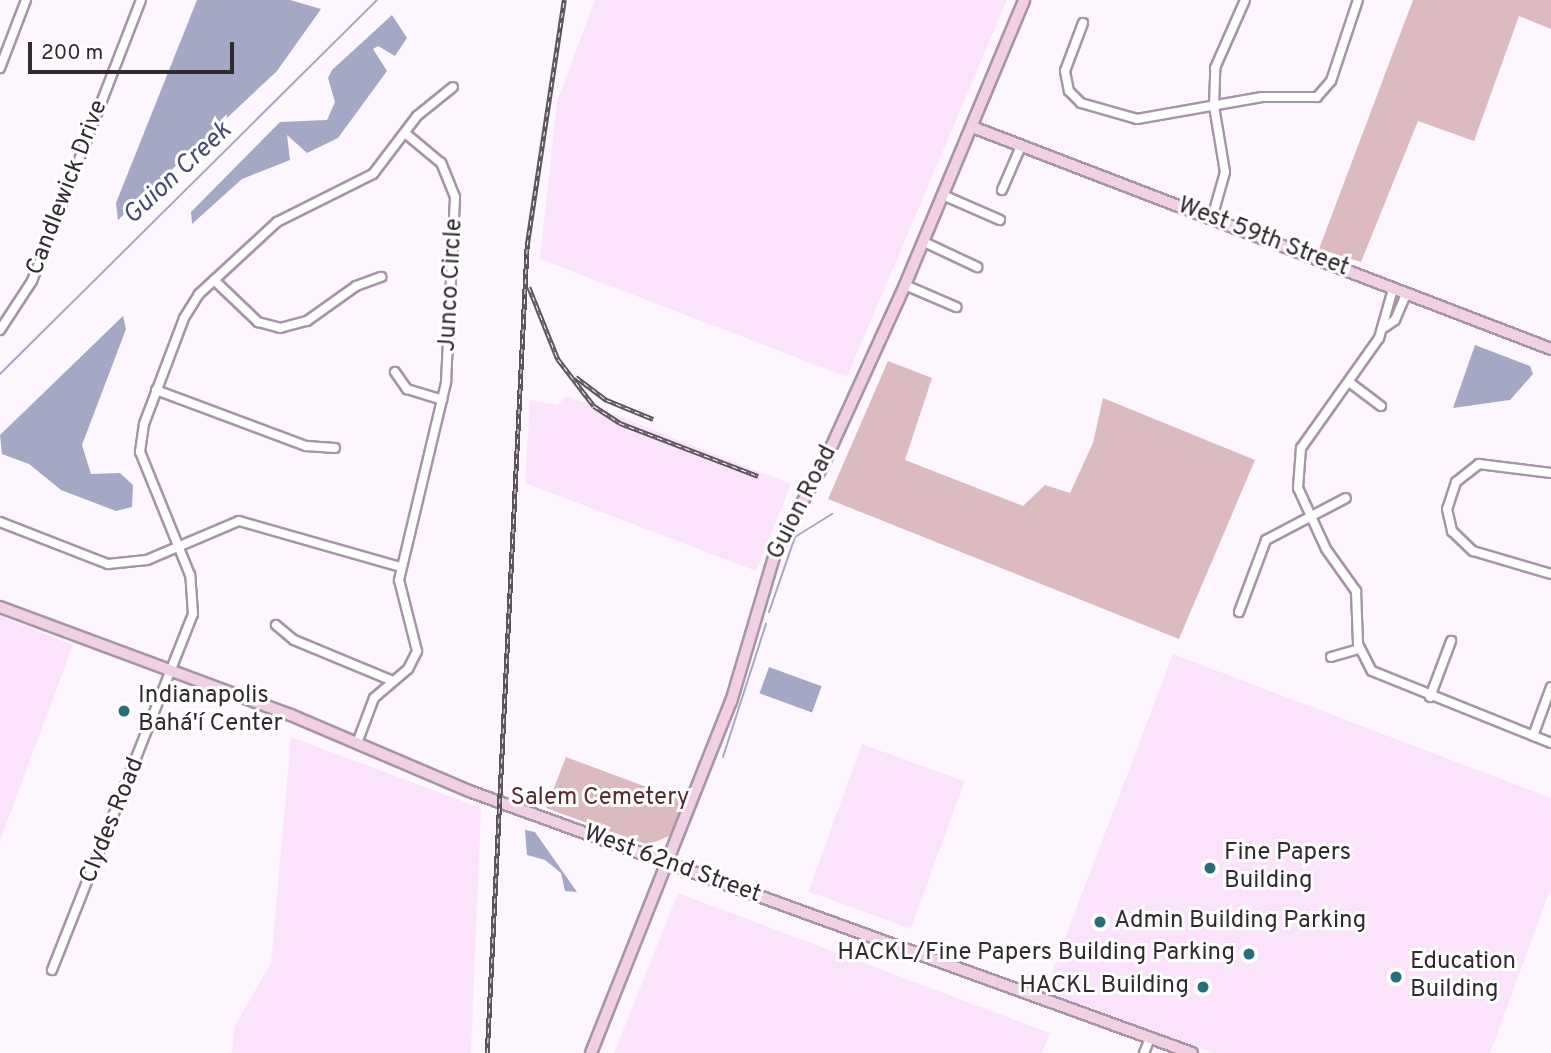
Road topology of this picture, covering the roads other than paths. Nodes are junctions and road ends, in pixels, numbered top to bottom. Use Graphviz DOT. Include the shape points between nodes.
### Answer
graph roads {
  1 [pos="26,0"];
  2 [pos="141,0"];
  3 [pos="1024,0"];
  4 [pos="1245,0"];
  5 [pos="1358,0"];
  6 [pos="1083,23"];
  7 [pos="0,68"];
  8 [pos="453,87"];
  9 [pos="1214,106"];
  10 [pos="975,128"];
  11 [pos="405,133"];
  12 [pos="1021,146"];
  13 [pos="1002,190"];
  14 [pos="944,196"];
  15 [pos="1212,218"];
  16 [pos="1000,220"];
  17 [pos="924,242"];
  18 [pos="977,267"];
  19 [pos="381,277"];
  20 [pos="214,280"];
  21 [pos="905,285"];
  22 [pos="1393,289"];
  23 [pos="1406,294"];
  24 [pos="956,307"];
  25 [pos="1385,327"];
  26 [pos="0,330"];
  27 [pos="1551,348"];
  28 [pos="395,372"];
  29 [pos="1349,382"];
  30 [pos="156,390"];
  31 [pos="442,400"];
  32 [pos="1381,406"];
  33 [pos="335,448"];
  34 [pos="1551,473"];
  35 [pos="1346,498"];
  36 [pos="1310,515"];
  37 [pos="0,522"];
  38 [pos="177,547"];
  39 [pos="401,567"];
  40 [pos="1551,574"];
  41 [pos="0,607"];
  42 [pos="1239,612"];
  43 [pos="276,625"];
  44 [pos="1451,641"];
  45 [pos="1359,649"];
  46 [pos="1331,657"];
  47 [pos="174,672"];
  48 [pos="393,681"];
  49 [pos="1551,687"];
  50 [pos="1430,697"];
  51 [pos="1533,736"];
  52 [pos="356,743"];
  53 [pos="1551,743"];
  54 [pos="668,864"];
  55 [pos="52,970"];
  56 [pos="1150,1038"];
  57 [pos="591,1053"];
  58 [pos="1144,1053"];
  59 [pos="1192,1053"];
  1 -- 7 [label="street"];
  2 -- 26 [label="street, Candlewick Drive" via="32,281"];
  3 -- 10 [label="street, Guion Road"];
  4 -- 9 [label="street" via="1220,50"];
  5 -- 9 [label="street" via="1323,93 1308,100 1268,96"];
  6 -- 9 [label="street" via="1066,66 1068,88 1081,103 1124,118"];
  8 -- 11 [label="street, Clydes Road" via="439,93"];
  9 -- 15 [label="street" via="1225,172"];
  10 -- 12 [label="street, West 59th Street"];
  10 -- 14 [label="street, Guion Road"];
  11 -- 20 [label="street, Clydes Road" via="373,174 277,222"];
  11 -- 31 [label="street, Junco Circle" via="441,163 456,197"];
  12 -- 13 [label="street"];
  12 -- 15 [label="street, West 59th Street"];
  14 -- 16 [label="street"];
  14 -- 17 [label="street, Guion Road"];
  15 -- 22 [label="street, West 59th Street"];
  17 -- 18 [label="street"];
  17 -- 21 [label="street, Guion Road"];
  19 -- 20 [label="street" via="356,286 307,321 280,328 258,322"];
  20 -- 30 [label="street, Clydes Road" via="189,308"];
  21 -- 24 [label="street"];
  21 -- 54 [label="street, Guion Road" via="773,559 734,695"];
  22 -- 23 [label="street, West 59th Street"];
  22 -- 25 [label="street"];
  23 -- 25 [label="street" via="1395,320"];
  23 -- 27 [label="street, West 59th Street"];
  25 -- 29 [label="street"];
  28 -- 31 [label="street" via="407,389"];
  29 -- 32 [label="street"];
  29 -- 36 [label="street" via="1297,460 1298,488"];
  30 -- 33 [label="street" via="306,446"];
  30 -- 38 [label="street, Clydes Road" via="140,452"];
  31 -- 39 [label="street, Junco Circle"];
  34 -- 40 [label="street" via="1479,464 1456,482 1447,509 1465,546"];
  35 -- 36 [label="street"];
  36 -- 42 [label="street" via="1262,545"];
  36 -- 45 [label="street" via="1356,592"];
  37 -- 38 [label="street" via="108,564 147,560"];
  38 -- 39 [label="street" via="249,522"];
  38 -- 47 [label="street, Clydes Road" via="194,600"];
  39 -- 48 [label="street, Junco Circle" via="400,593 417,651"];
  41 -- 47 [label="street, West 62nd Street"];
  43 -- 48 [label="street" via="295,640"];
  44 -- 50 [label="street"];
  45 -- 46 [label="street"];
  45 -- 50 [label="street" via="1377,676"];
  47 -- 52 [label="street, West 62nd Street"];
  47 -- 55 [label="street, Clydes Road"];
  48 -- 52 [label="street" via="374,698"];
  49 -- 51 [label="street"];
  50 -- 51 [label="street"];
  51 -- 53 [label="street"];
  52 -- 54 [label="street, West 62nd Street"];
  54 -- 56 [label="street, West 62nd Street"];
  54 -- 57 [label="street, Guion Road"];
  56 -- 58 [label="street"];
  56 -- 59 [label="street, West 62nd Street"];
}
